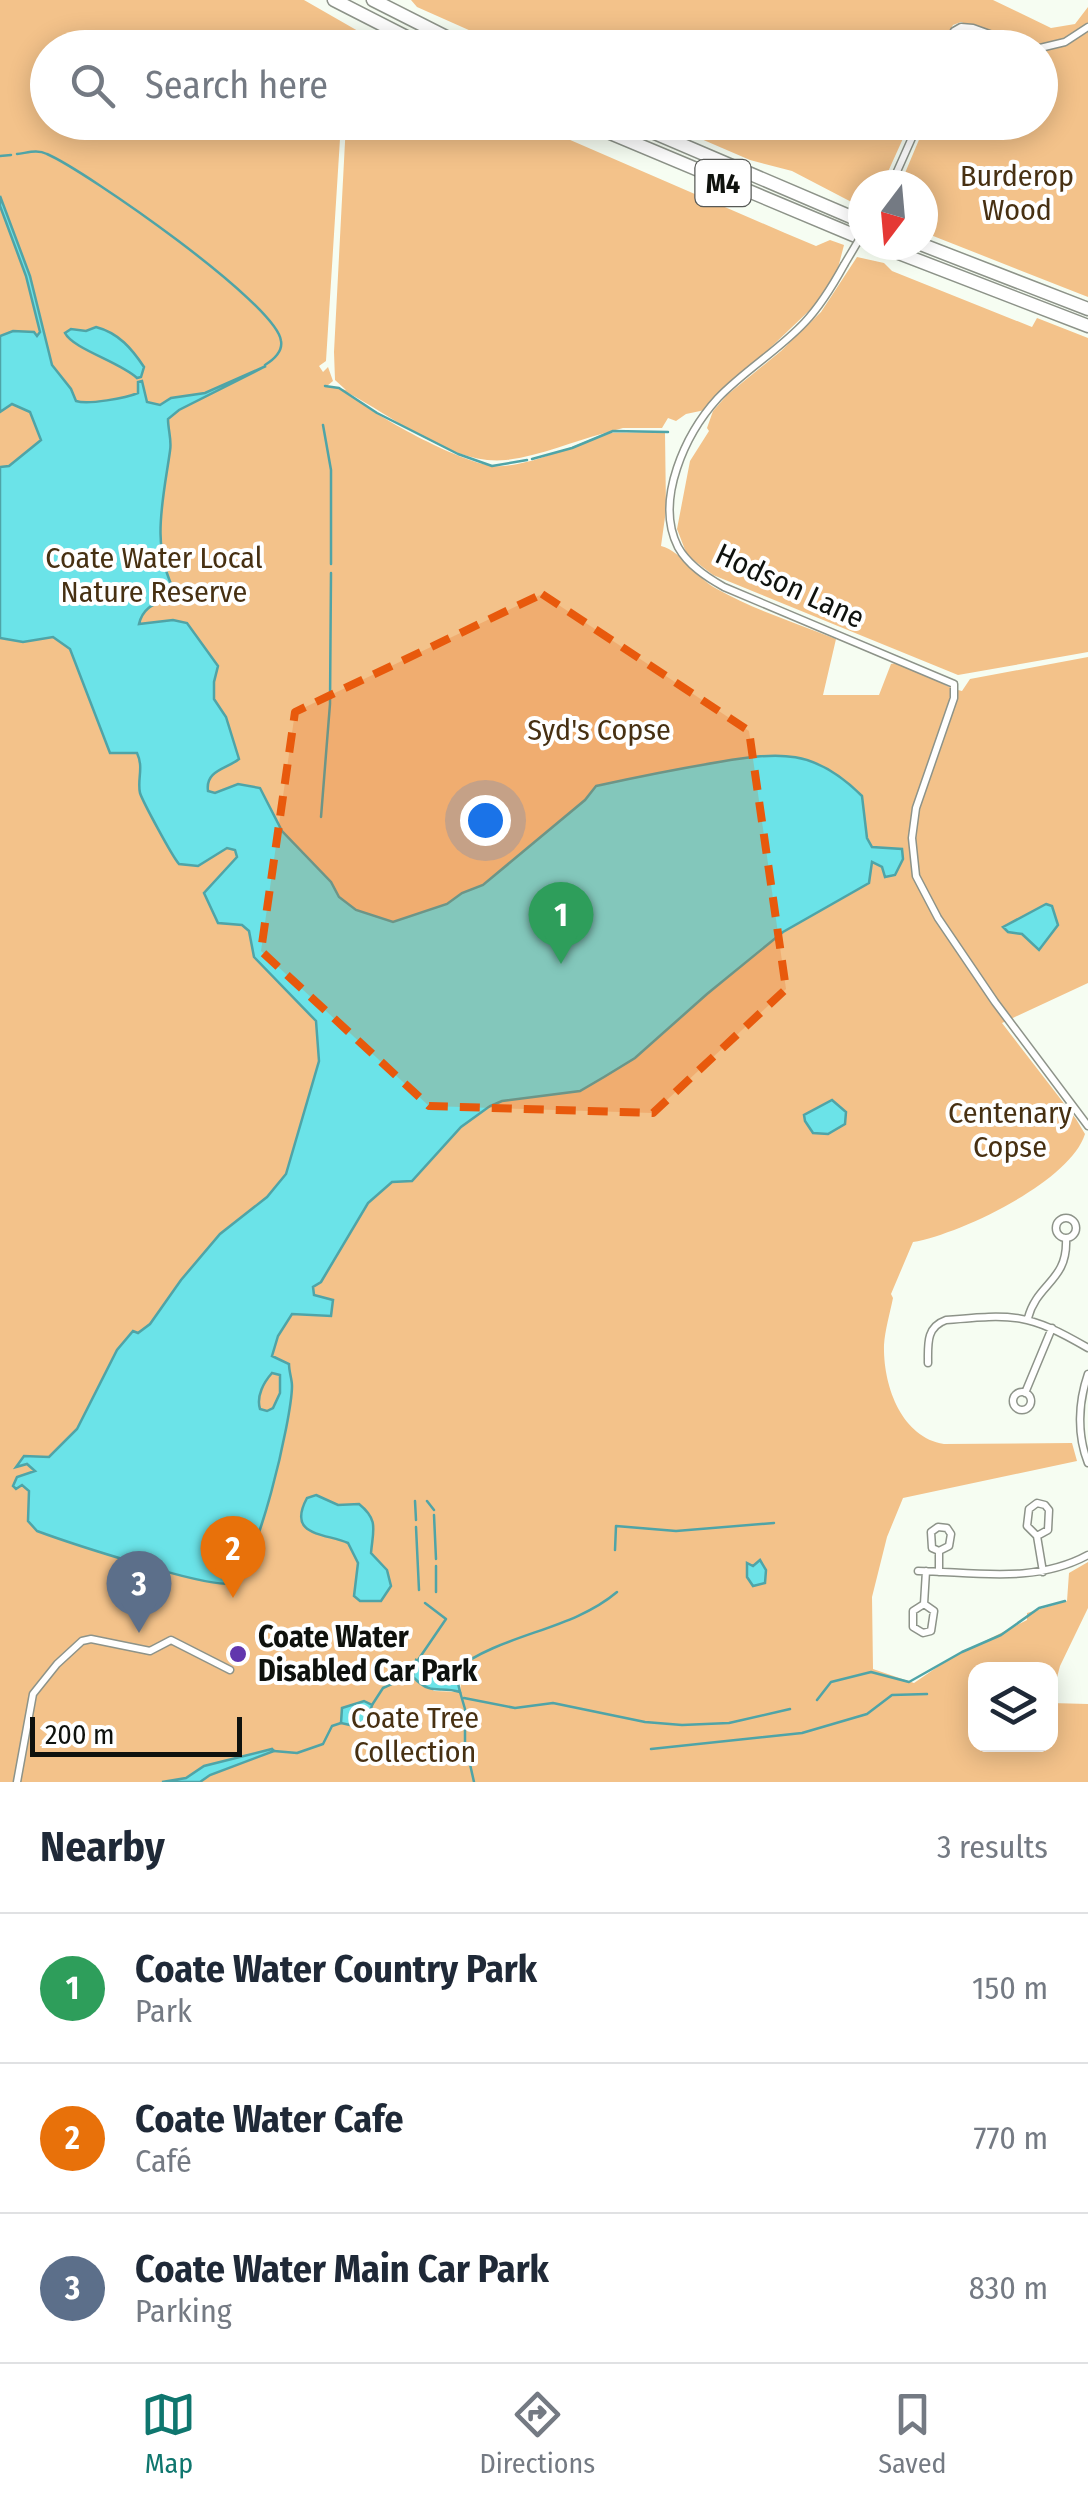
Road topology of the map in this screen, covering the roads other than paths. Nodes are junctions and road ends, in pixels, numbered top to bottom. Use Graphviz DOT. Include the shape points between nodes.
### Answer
graph roads {
  1 [pos="334,0"];
  2 [pos="373,0"];
  3 [pos="1088,27"];
  4 [pos="393,30"];
  5 [pos="432,30"];
  6 [pos="1058,44"];
  7 [pos="628,140"];
  8 [pos="671,140"];
  9 [pos="911,140"];
  10 [pos="898,170"];
  11 [pos="848,216"];
  12 [pos="848,230"];
  13 [pos="938,251"];
  14 [pos="848,259"];
  15 [pos="917,260"];
  16 [pos="1088,309"];
  17 [pos="1088,326"];
  18 [pos="1087,1121"];
  19 [pos="1066,1238"];
  20 [pos="1028,1318"];
  21 [pos="1052,1328"];
  22 [pos="1088,1348"];
  23 [pos="928,1363"];
  24 [pos="1088,1374"];
  25 [pos="1025,1393"];
  26 [pos="1088,1463"];
  27 [pos="1037,1536"];
  28 [pos="939,1551"];
  29 [pos="1088,1555"];
  30 [pos="939,1572"];
  31 [pos="1043,1572"];
  32 [pos="924,1604"];
  33 [pos="230,1670"];
  34 [pos="16,1782"];
  1 -- 4 [label="highway"];
  2 -- 5 [label="highway"];
  3 -- 6 [label="street"];
  7 -- 12 [label="highway, M4"];
  8 -- 11 [label="highway, M4"];
  9 -- 10 [label="street"];
  13 -- 16 [label="highway"];
  14 -- 18 [label="street, Hodson Lane, bridge" via="808,319 701,420 678,467 673,531 685,557 708,578 954,684 916,808 916,876 995,1002"];
  15 -- 17 [label="highway"];
  19 -- 20 [label="street" via="1062,1268"];
  20 -- 21 [label="street"];
  20 -- 23 [label="street" via="941,1321 931,1331"];
  21 -- 22 [label="street"];
  21 -- 25 [label="street"];
  24 -- 26 [label="street" via="1080,1426"];
  27 -- 27 [label="street" via="1027,1526 1036,1503 1049,1512 1048,1530"];
  27 -- 31 [label="street"];
  28 -- 30 [label="street"];
  29 -- 31 [label="street"];
  30 -- 31 [label="street"];
  30 -- 32 [label="street" via="922,1571"];
  32 -- 32 [label="street" via="934,1611 934,1627 920,1633 914,1612"];
  33 -- 34 [label="street" via="171,1640 150,1651 102,1639 82,1642 33,1694"];
}
